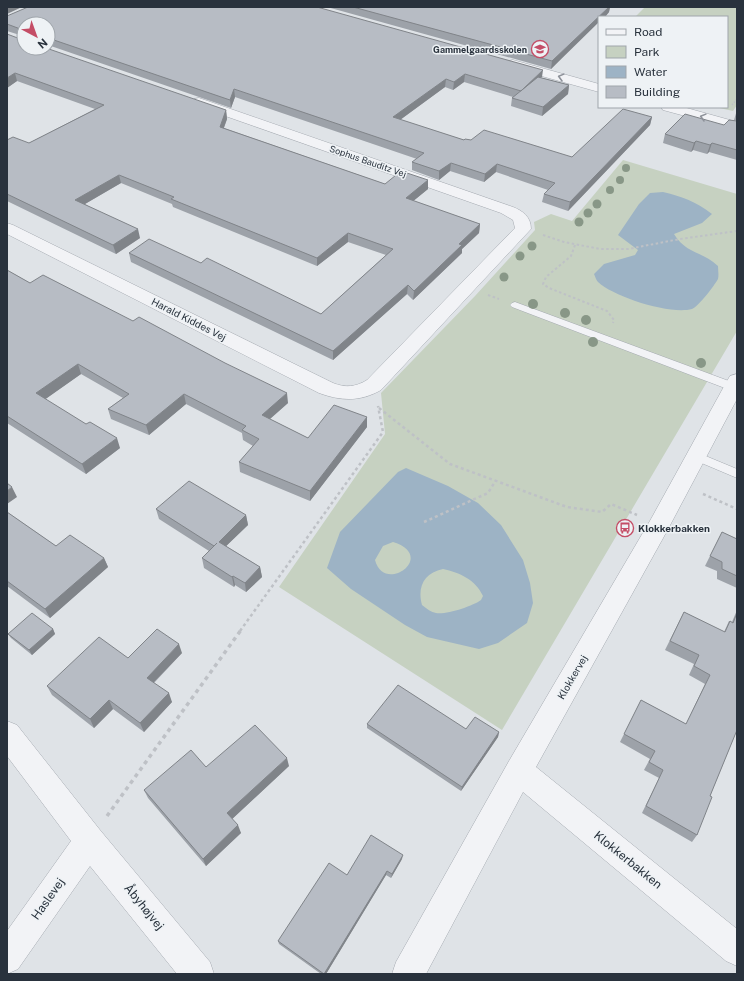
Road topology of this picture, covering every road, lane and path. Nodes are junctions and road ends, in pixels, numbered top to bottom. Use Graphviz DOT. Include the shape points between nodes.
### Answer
graph roads {
  1 [pos="499,60"];
  2 [pos="598,88"];
  3 [pos="187,98"];
  4 [pos="672,108"];
  5 [pos="737,126"];
  6 [pos="7,228"];
  7 [pos="523,229"];
  8 [pos="737,231"];
  9 [pos="576,245"];
  10 [pos="467,287"];
  11 [pos="515,305"];
  12 [pos="607,340"];
  13 [pos="735,384"];
  14 [pos="374,385"];
  15 [pos="378,408"];
  16 [pos="696,456"];
  17 [pos="737,474"];
  18 [pos="496,480"];
  19 [pos="681,484"];
  20 [pos="611,504"];
  21 [pos="737,509"];
  22 [pos="424,522"];
  23 [pos="7,734"];
  24 [pos="519,771"];
  25 [pos="89,841"];
  26 [pos="737,950"];
  27 [pos="7,958"];
  28 [pos="198,974"];
  29 [pos="408,974"];
  2 -- 1 [label="street, one-way"];
  3 -- 7 [label="street, Sophus Bauditz Vej" via="507,210 522,218"];
  5 -- 4 [label="street, one-way"];
  6 -- 14 [label="street, Harald Kiddes Vej" via="326,388 338,393 352,394"];
  7 -- 9 [label="path"];
  7 -- 10 [label="street"];
  8 -- 9 [label="path" via="628,249 600,249"];
  9 -- 12 [label="path" via="571,256 546,276 543,284 607,311 614,320"];
  10 -- 11 [label="path"];
  10 -- 14 [label="street"];
  11 -- 12 [label="lane"];
  12 -- 13 [label="lane"];
  13 -- 16 [label="street, Klokkervej"];
  14 -- 15 [label="path"];
  15 -- 18 [label="path" via="450,464"];
  15 -- 25 [label="path" via="383,432"];
  16 -- 17 [label="lane"];
  16 -- 19 [label="street, Klokkervej"];
  18 -- 20 [label="path" via="567,507 602,512"];
  18 -- 22 [label="path" via="488,493"];
  19 -- 21 [label="path"];
  19 -- 24 [label="street, Klokkervej"];
  23 -- 25 [label="street, Åbyhøjvej"];
  24 -- 26 [label="street, Klokkerbakken"];
  24 -- 29 [label="street, Klokkervej"];
  25 -- 27 [label="street, Haslevej"];
  25 -- 28 [label="street, Åbyhøjvej"];
}
